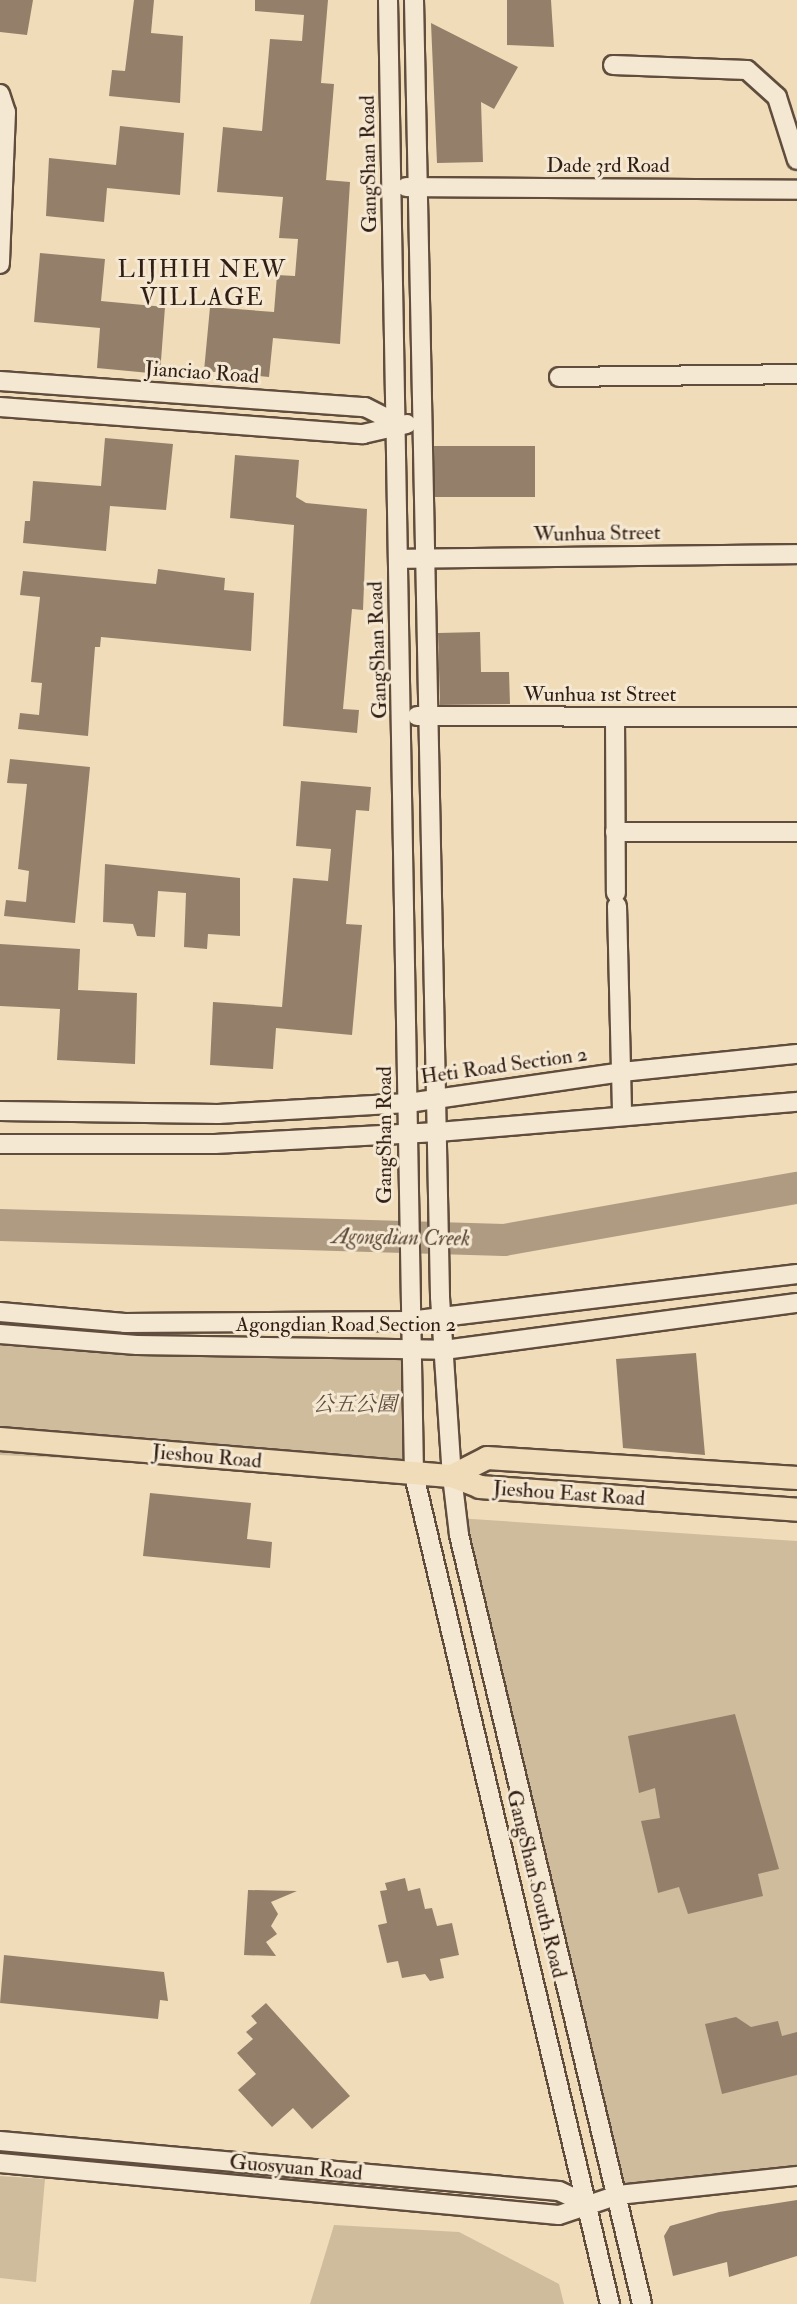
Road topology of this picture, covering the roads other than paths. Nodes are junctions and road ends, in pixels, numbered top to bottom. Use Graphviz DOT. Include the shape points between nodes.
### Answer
graph roads {
  1 [pos="388,0"];
  2 [pos="414,0"];
  3 [pos="613,65"];
  4 [pos="0,94"];
  5 [pos="797,160"];
  6 [pos="393,187"];
  7 [pos="418,187"];
  8 [pos="797,190"];
  9 [pos="0,264"];
  10 [pos="797,374"];
  11 [pos="560,376"];
  12 [pos="0,381"];
  13 [pos="234,397"];
  14 [pos="0,407"];
  15 [pos="397,423"];
  16 [pos="232,424"];
  17 [pos="423,425"];
  18 [pos="797,555"];
  19 [pos="398,559"];
  20 [pos="426,559"];
  21 [pos="429,716"];
  22 [pos="403,717"];
  23 [pos="797,717"];
  24 [pos="615,718"];
  25 [pos="615,832"];
  26 [pos="797,832"];
  27 [pos="797,1054"];
  28 [pos="622,1072"];
  29 [pos="438,1097"];
  30 [pos="797,1102"];
  31 [pos="408,1103"];
  32 [pos="0,1111"];
  33 [pos="622,1116"];
  34 [pos="438,1132"];
  35 [pos="407,1133"];
  36 [pos="0,1144"];
  37 [pos="797,1274"];
  38 [pos="797,1303"];
  39 [pos="0,1312"];
  40 [pos="442,1318"];
  41 [pos="410,1321"];
  42 [pos="0,1334"];
  43 [pos="444,1350"];
  44 [pos="409,1351"];
  45 [pos="0,1439"];
  46 [pos="414,1475"];
  47 [pos="452,1476"];
  48 [pos="797,1478"];
  49 [pos="797,1510"];
  50 [pos="0,2141"];
  51 [pos="181,2157"];
  52 [pos="0,2163"];
  53 [pos="797,2176"];
  54 [pos="178,2180"];
  55 [pos="618,2195"];
  56 [pos="585,2203"];
  57 [pos="610,2304"];
  58 [pos="642,2304"];
  1 -- 6 [label="street, GangShan Road"];
  2 -- 7 [label="street"];
  3 -- 5 [label="street" via="747,70 777,97"];
  4 -- 9 [label="street" via="6,112"];
  6 -- 7 [label="street, Dade 3rd Road"];
  6 -- 15 [label="street, GangShan Road"];
  7 -- 8 [label="street, Dade 3rd Road"];
  7 -- 17 [label="street"];
  10 -- 11 [label="street"];
  12 -- 13 [label="street, Jianciao Road"];
  13 -- 15 [label="street, Jianciao Road" via="365,407"];
  13 -- 16 [label="street"];
  14 -- 16 [label="street, Jianciao Road"];
  15 -- 16 [label="street, Jianciao Road" via="363,434"];
  15 -- 17 [label="street, Jianciao Road"];
  15 -- 19 [label="street, GangShan Road"];
  17 -- 20 [label="street"];
  18 -- 20 [label="street, Wunhua Street"];
  19 -- 20 [label="street, Wunhua Street"];
  19 -- 22 [label="street, GangShan Road"];
  20 -- 21 [label="street"];
  21 -- 22 [label="street, Wunhua 1st Street"];
  21 -- 24 [label="street, Wunhua 1st Street"];
  21 -- 29 [label="street"];
  22 -- 31 [label="street, GangShan Road"];
  23 -- 24 [label="street, Wunhua 1st Street"];
  24 -- 25 [label="street"];
  25 -- 26 [label="street"];
  25 -- 28 [label="street"];
  27 -- 28 [label="street, Heti Road Section 2"];
  28 -- 29 [label="street, Heti Road Section 2"];
  28 -- 33 [label="street"];
  29 -- 31 [label="street, Heti Road Section 2"];
  29 -- 34 [label="street"];
  30 -- 33 [label="street"];
  31 -- 32 [label="street, Heti Road Section 2" via="218,1114"];
  31 -- 35 [label="street, GangShan Road"];
  33 -- 34 [label="street"];
  34 -- 35 [label="street"];
  34 -- 40 [label="street"];
  35 -- 36 [label="street" via="215,1144"];
  35 -- 41 [label="street, GangShan Road"];
  37 -- 40 [label="street, Agongdian Road Section 2"];
  38 -- 43 [label="street, Agongdian Road Section 2"];
  39 -- 41 [label="street, Agongdian Road Section 2" via="125,1323"];
  40 -- 41 [label="street, Agongdian Road Section 2"];
  40 -- 43 [label="street"];
  41 -- 44 [label="street"];
  42 -- 44 [label="street, Agongdian Road Section 2" via="137,1345"];
  43 -- 44 [label="street, Agongdian Road Section 2"];
  43 -- 47 [label="street"];
  44 -- 46 [label="street"];
  45 -- 46 [label="main road, Jieshou Road"];
  46 -- 47 [label="main road, Jieshou Road"];
  46 -- 56 [label="street, GangShan South Road" via="560,2079"];
  47 -- 48 [label="main road, Jieshou East Road" via="487,1458"];
  47 -- 49 [label="main road, Jieshou East Road" via="480,1487"];
  47 -- 55 [label="street, GangShan South Road" via="459,1535"];
  50 -- 51 [label="street, Guosyuan Road"];
  51 -- 54 [label="street"];
  51 -- 56 [label="street, Guosyuan Road" via="559,2191"];
  52 -- 54 [label="street, Guosyuan Road"];
  53 -- 55 [label="street, Guosyuan Road"];
  54 -- 56 [label="street, Guosyuan Road" via="559,2215"];
  55 -- 56 [label="street, Guosyuan Road"];
  55 -- 58 [label="street, GangShan South Road"];
  56 -- 57 [label="street, GangShan South Road"];
}
